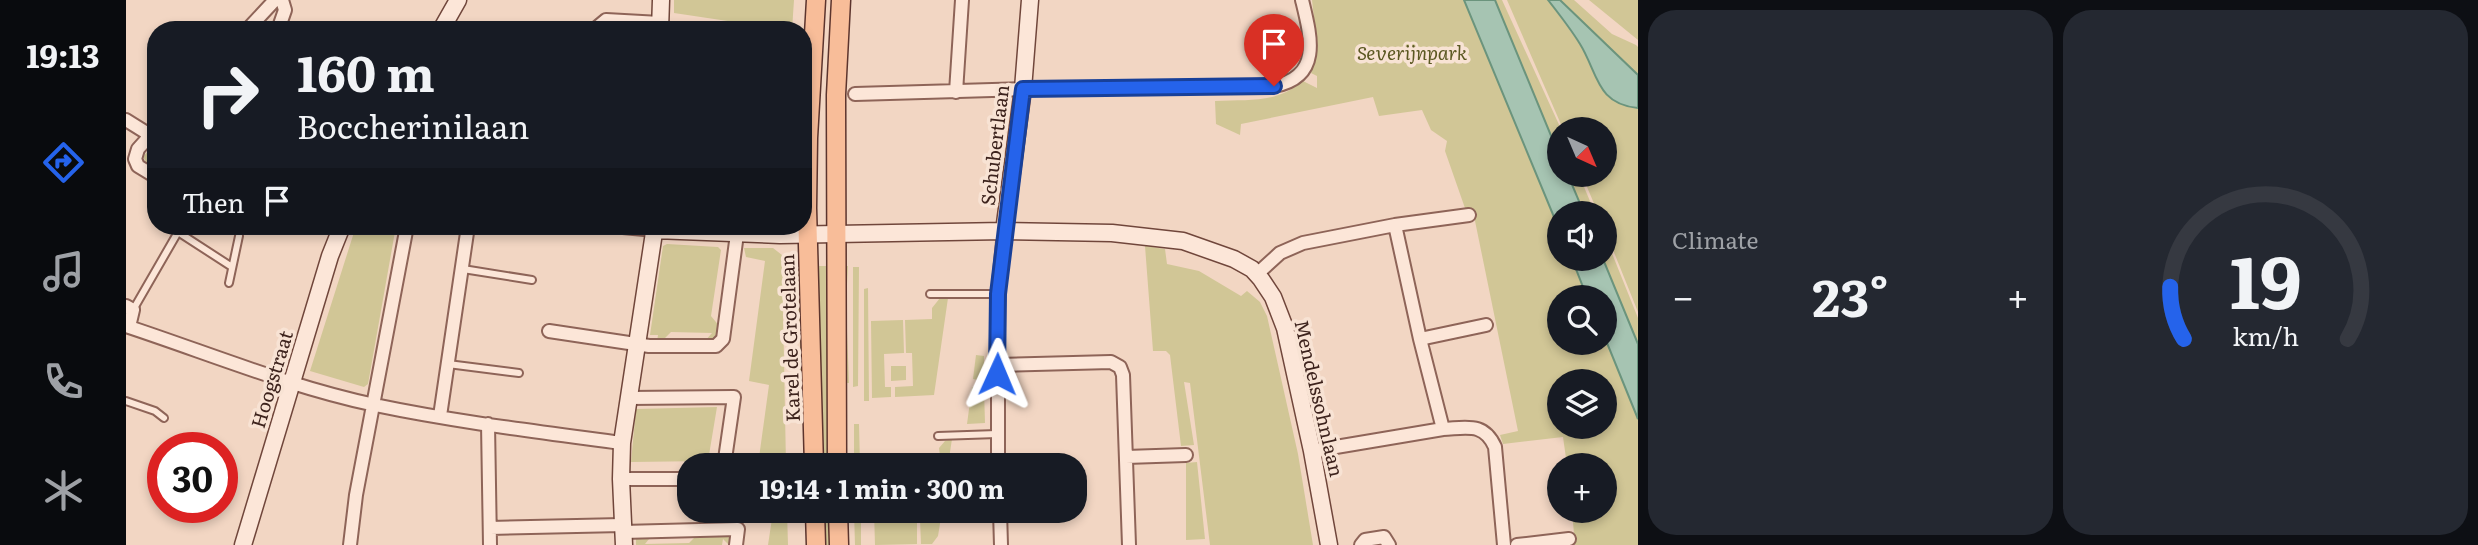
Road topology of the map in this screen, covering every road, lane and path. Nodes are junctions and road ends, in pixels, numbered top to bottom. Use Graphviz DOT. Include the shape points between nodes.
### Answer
graph roads {
  1 [pos="275,0"];
  2 [pos="282,0"];
  3 [pos="458,0"];
  4 [pos="661,0"];
  5 [pos="816,0"];
  6 [pos="841,0"];
  7 [pos="962,0"];
  8 [pos="1030,0"];
  9 [pos="1302,0"];
  10 [pos="255,21"];
  11 [pos="281,21"];
  12 [pos="451,21"];
  13 [pos="661,21"];
  14 [pos="812,69"];
  15 [pos="1023,89"];
  16 [pos="956,92"];
  17 [pos="855,94"];
  18 [pos="126,120"];
  19 [pos="147,129"];
  20 [pos="147,139"];
  21 [pos="147,172"];
  22 [pos="1469,215"];
  23 [pos="1395,225"];
  24 [pos="1004,231"];
  25 [pos="176,235"];
  26 [pos="183,235"];
  27 [pos="338,235"];
  28 [pos="405,235"];
  29 [pos="467,235"];
  30 [pos="654,235"];
  31 [pos="737,235"];
  32 [pos="807,235"];
  33 [pos="239,236"];
  34 [pos="836,236"];
  35 [pos="232,267"];
  36 [pos="463,270"];
  37 [pos="1257,274"];
  38 [pos="532,280"];
  39 [pos="229,284"];
  40 [pos="930,294"];
  41 [pos="998,294"];
  42 [pos="129,308"];
  43 [pos="1486,325"];
  44 [pos="127,326"];
  45 [pos="549,331"];
  46 [pos="1420,339"];
  47 [pos="637,345"];
  48 [pos="448,364"];
  49 [pos="997,365"];
  50 [pos="519,373"];
  51 [pos="292,382"];
  52 [pos="629,398"];
  53 [pos="126,401"];
  54 [pos="374,405"];
  55 [pos="440,416"];
  56 [pos="164,418"];
  57 [pos="488,424"];
  58 [pos="1443,429"];
  59 [pos="996,434"];
  60 [pos="938,436"];
  61 [pos="622,443"];
  62 [pos="1312,451"];
  63 [pos="726,453"];
  64 [pos="814,453"];
  65 [pos="836,453"];
  66 [pos="997,453"];
  67 [pos="1186,455"];
  68 [pos="1125,457"];
  69 [pos="621,479"];
  70 [pos="677,479"];
  71 [pos="815,523"];
  72 [pos="838,523"];
  73 [pos="1000,523"];
  74 [pos="490,528"];
  75 [pos="623,534"];
  76 [pos="1569,539"];
  77 [pos="243,545"];
  78 [pos="350,545"];
  79 [pos="490,545"];
  80 [pos="736,545"];
  81 [pos="816,545"];
  82 [pos="839,545"];
  83 [pos="1001,545"];
  84 [pos="1129,545"];
  85 [pos="1329,545"];
  86 [pos="1361,545"];
  87 [pos="1389,545"];
  88 [pos="1504,545"];
  89 [pos="1517,545"];
  1 -- 10 [label="street"];
  2 -- 11 [label="street"];
  3 -- 12 [label="street"];
  4 -- 13 [label="street"];
  5 -- 14 [label="main road, Karel de Grotelaan"];
  6 -- 34 [label="main road"];
  7 -- 16 [label="street"];
  8 -- 15 [label="street, Schubertlaan"];
  9 -- 15 [label="street" via="1309,63 1290,83"];
  15 -- 16 [label="street"];
  15 -- 24 [label="street, Schubertlaan"];
  16 -- 17 [label="street"];
  18 -- 19 [label="street"];
  20 -- 21 [label="street" via="135,159"];
  22 -- 23 [label="street"];
  23 -- 37 [label="street" via="1303,243 1280,253"];
  23 -- 46 [label="street"];
  24 -- 34 [label="street, Mendelssohnlaan"];
  24 -- 37 [label="street, Mendelssohnlaan" via="1112,233 1183,241 1234,259"];
  24 -- 41 [label="street, Schubertlaan"];
  25 -- 42 [label="lane"];
  26 -- 35 [label="lane"];
  27 -- 51 [label="street, Hoogstraat"];
  28 -- 54 [label="street"];
  29 -- 36 [label="street"];
  30 -- 47 [label="street"];
  31 -- 47 [label="street" via="720,343"];
  32 -- 34 [label="street, Mendelssohnlaan"];
  32 -- 64 [label="main road, Karel de Grotelaan"];
  33 -- 35 [label="lane"];
  34 -- 65 [label="main road"];
  35 -- 39 [label="lane"];
  36 -- 38 [label="lane"];
  36 -- 48 [label="street"];
  37 -- 62 [label="street, Mendelssohnlaan" via="1273,297 1285,328"];
  40 -- 41 [label="lane"];
  41 -- 49 [label="street, Schubertlaan"];
  42 -- 44 [label="street"];
  43 -- 46 [label="street"];
  44 -- 51 [label="street"];
  45 -- 47 [label="street"];
  46 -- 58 [label="street"];
  47 -- 52 [label="street"];
  48 -- 50 [label="lane"];
  48 -- 55 [label="street"];
  49 -- 59 [label="street, Schubertlaan"];
  49 -- 68 [label="street" via="1111,362 1120,367"];
  51 -- 54 [label="street"];
  51 -- 77 [label="street, Hoogstraat"];
  52 -- 61 [label="street"];
  52 -- 63 [label="street" via="734,397"];
  53 -- 56 [label="lane"];
  54 -- 55 [label="street"];
  54 -- 78 [label="street"];
  55 -- 57 [label="street"];
  57 -- 61 [label="street"];
  57 -- 74 [label="street"];
  58 -- 62 [label="street"];
  58 -- 88 [label="street" via="1477,428 1489,434 1495,447"];
  59 -- 60 [label="lane"];
  59 -- 66 [label="street, Schubertlaan"];
  61 -- 69 [label="street"];
  62 -- 85 [label="street, Mendelssohnlaan"];
  67 -- 68 [label="street"];
  68 -- 84 [label="street"];
  69 -- 70 [label="street"];
  69 -- 75 [label="street"];
  71 -- 81 [label="main road"];
  72 -- 82 [label="main road"];
  73 -- 83 [label="street"];
  74 -- 75 [label="street"];
  74 -- 79 [label="street"];
  75 -- 80 [label="street" via="738,529"];
  76 -- 89 [label="street"];
  86 -- 87 [label="street" via="1384,537"];
}
